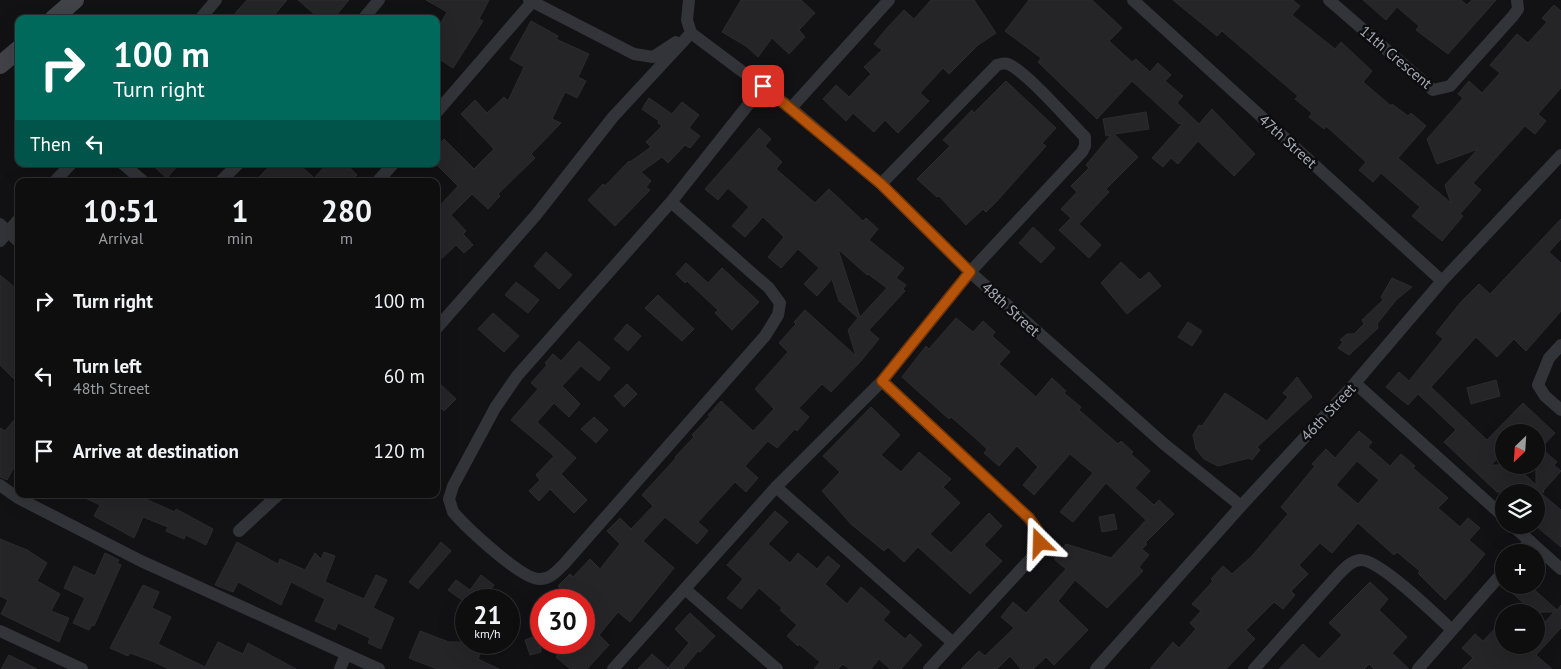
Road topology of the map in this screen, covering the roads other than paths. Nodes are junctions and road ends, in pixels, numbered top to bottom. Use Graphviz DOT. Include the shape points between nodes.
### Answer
graph roads {
  1 [pos="75,0"];
  2 [pos="216,0"];
  3 [pos="379,0"];
  4 [pos="689,0"];
  5 [pos="889,0"];
  6 [pos="1133,0"];
  7 [pos="1328,0"];
  8 [pos="1517,0"];
  9 [pos="531,1"];
  10 [pos="58,15"];
  11 [pos="203,15"];
  12 [pos="366,15"];
  13 [pos="690,33"];
  14 [pos="15,52"];
  15 [pos="0,65"];
  16 [pos="763,86"];
  17 [pos="440,108"];
  18 [pos="791,108"];
  19 [pos="1561,156"];
  20 [pos="68,167"];
  21 [pos="127,167"];
  22 [pos="235,167"];
  23 [pos="390,167"];
  24 [pos="58,178"];
  25 [pos="139,178"];
  26 [pos="224,178"];
  27 [pos="381,178"];
  28 [pos="881,184"];
  29 [pos="671,202"];
  30 [pos="15,222"];
  31 [pos="2,232"];
  32 [pos="15,240"];
  33 [pos="970,272"];
  34 [pos="1442,281"];
  35 [pos="440,323"];
  36 [pos="1561,345"];
  37 [pos="882,381"];
  38 [pos="1355,383"];
  39 [pos="1561,410"];
  40 [pos="0,485"];
  41 [pos="776,486"];
  42 [pos="15,496"];
  43 [pos="18,498"];
  44 [pos="275,498"];
  45 [pos="1241,506"];
  46 [pos="1495,509"];
  47 [pos="239,531"];
  48 [pos="1522,534"];
  49 [pos="1530,541"];
  50 [pos="1527,544"];
  51 [pos="1561,568"];
  52 [pos="1495,581"];
  53 [pos="685,589"];
  54 [pos="1452,630"];
  55 [pos="0,631"];
  56 [pos="952,642"];
  57 [pos="346,654"];
  58 [pos="82,669"];
  59 [pos="340,669"];
  60 [pos="379,669"];
  61 [pos="613,669"];
  62 [pos="777,669"];
  63 [pos="929,669"];
  64 [pos="1096,669"];
  65 [pos="1254,669"];
  66 [pos="1418,669"];
  1 -- 10 [label="main road"];
  2 -- 11 [label="street"];
  3 -- 12 [label="street"];
  4 -- 13 [label="street" via="687,20"];
  5 -- 18 [label="street"];
  6 -- 34 [label="street, 47th Street"];
  7 -- 8 [label="street, 11th Crescent" via="1433,90 1450,86 1513,16 1518,9"];
  9 -- 13 [label="street" via="634,54 654,56"];
  9 -- 17 [label="street"];
  13 -- 16 [label="street, 48th Street"];
  13 -- 35 [label="street" via="613,117 536,215"];
  14 -- 15 [label="main road"];
  16 -- 18 [label="street, 48th Street"];
  16 -- 29 [label="street"];
  18 -- 28 [label="street, 48th Street"];
  19 -- 34 [label="street, 46th Street"];
  20 -- 24 [label="street"];
  21 -- 25 [label="street"];
  22 -- 26 [label="street"];
  23 -- 27 [label="street"];
  28 -- 33 [label="street, 48th Street"];
  28 -- 33 [label="street" via="997,65 1007,64 1047,97 1085,137 1085,146"];
  29 -- 29 [label="street" via="517,376 495,408 453,486 449,499 453,512 524,575 540,580 553,575 565,564 765,336 778,315 780,303 768,288"];
  30 -- 31 [label="street"];
  31 -- 32 [label="street"];
  33 -- 37 [label="street"];
  33 -- 45 [label="street, 48th Street" via="1164,444"];
  34 -- 38 [label="street, 46th Street"];
  36 -- 39 [label="street" via="1549,358 1538,385"];
  37 -- 41 [label="street"];
  37 -- 56 [label="street" via="1029,518 1038,531 1040,543 1034,555"];
  38 -- 45 [label="street, 46th Street"];
  38 -- 46 [label="street"];
  40 -- 42 [label="street"];
  41 -- 53 [label="street"];
  41 -- 56 [label="street"];
  43 -- 57 [label="street" via="141,560"];
  44 -- 47 [label="street"];
  45 -- 64 [label="street, 46th Street"];
  48 -- 49 [label="street"];
  49 -- 50 [label="street"];
  49 -- 51 [label="street"];
  52 -- 54 [label="street"];
  53 -- 61 [label="street"];
  53 -- 62 [label="street"];
  54 -- 65 [label="street" via="1391,576 1362,560 1349,564 1338,575"];
  54 -- 66 [label="street"];
  55 -- 58 [label="street"];
  56 -- 63 [label="street"];
  57 -- 59 [label="street"];
  57 -- 60 [label="street"];
}
